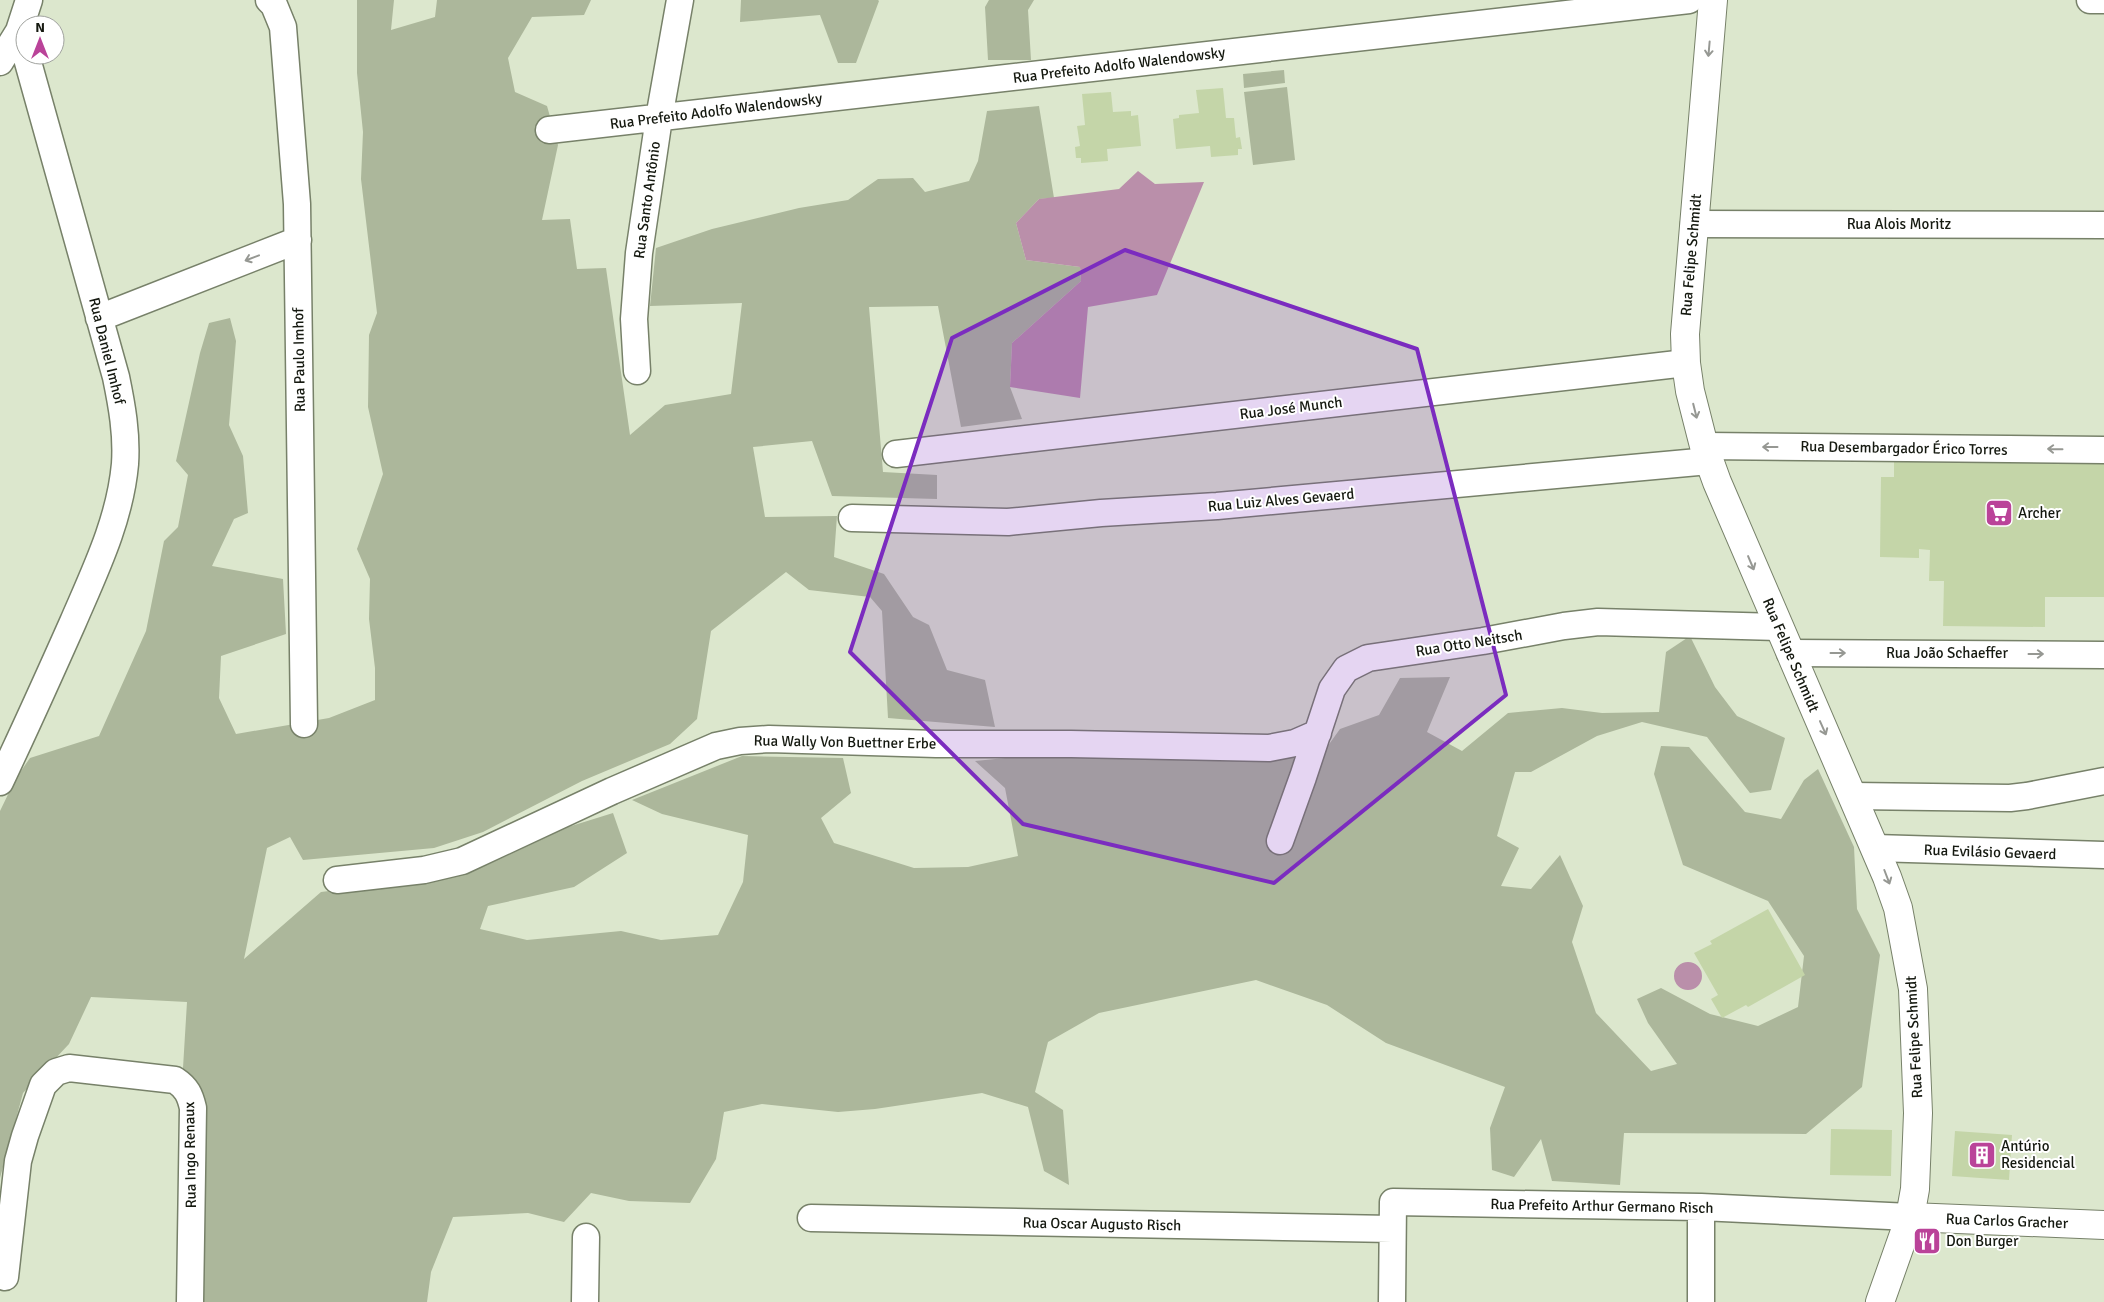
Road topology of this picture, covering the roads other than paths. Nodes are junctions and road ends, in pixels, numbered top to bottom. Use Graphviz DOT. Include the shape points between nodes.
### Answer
graph roads {
  1 [pos="28,0"];
  2 [pos="269,0"];
  3 [pos="680,0"];
  4 [pos="1689,0"];
  5 [pos="1713,0"];
  6 [pos="2090,0"];
  7 [pos="2104,0"];
  8 [pos="27,15"];
  9 [pos="15,52"];
  10 [pos="0,62"];
  11 [pos="29,65"];
  12 [pos="659,118"];
  13 [pos="548,130"];
  14 [pos="1694,224"];
  15 [pos="2104,224"];
  16 [pos="298,240"];
  17 [pos="99,318"];
  18 [pos="1686,363"];
  19 [pos="637,372"];
  20 [pos="2104,450"];
  21 [pos="1706,453"];
  22 [pos="896,454"];
  23 [pos="852,518"];
  24 [pos="1778,626"];
  25 [pos="1790,652"];
  26 [pos="2104,654"];
  27 [pos="304,724"];
  28 [pos="1318,733"];
  29 [pos="2104,781"];
  30 [pos="0,782"];
  31 [pos="1853,796"];
  32 [pos="1280,840"];
  33 [pos="1875,848"];
  34 [pos="2104,855"];
  35 [pos="336,880"];
  36 [pos="1701,1207"];
  37 [pos="1910,1217"];
  38 [pos="811,1218"];
  39 [pos="2104,1225"];
  40 [pos="1392,1229"];
  41 [pos="586,1237"];
  42 [pos="5,1277"];
  43 [pos="190,1302"];
  44 [pos="585,1302"];
  45 [pos="1392,1302"];
  46 [pos="1701,1302"];
  47 [pos="1880,1302"];
  1 -- 8 [label="street"];
  2 -- 16 [label="street, Rua Paulo Imhof" via="283,27"];
  3 -- 12 [label="street, Rua Santo Antônio"];
  4 -- 12 [label="street, Rua Prefeito Adolfo Walendowsky"];
  5 -- 14 [label="main road, Rua Felipe Schmidt, one-way"];
  6 -- 7 [label="street"];
  9 -- 10 [label="street"];
  11 -- 17 [label="street, Rua Daniel Imhof"];
  12 -- 13 [label="street, Rua Prefeito Adolfo Walendowsky"];
  12 -- 19 [label="street, Rua Santo Antônio" via="635,286"];
  14 -- 15 [label="street, Rua Alois Moritz"];
  14 -- 18 [label="main road, Rua Felipe Schmidt" via="1686,309"];
  16 -- 17 [label="street, one-way"];
  16 -- 27 [label="street, Rua Paulo Imhof"];
  17 -- 30 [label="street, Rua Daniel Imhof" via="123,409 125,440 120,498 101,558"];
  18 -- 21 [label="main road, Rua Felipe Schmidt, one-way"];
  18 -- 22 [label="street, Rua José Munch"];
  20 -- 21 [label="street, Rua Desembargador Érico Torres, one-way"];
  21 -- 23 [label="street, Rua Luiz Alves Gevaerd" via="1217,506 1008,522"];
  21 -- 24 [label="main road, Rua Felipe Schmidt, one-way"];
  24 -- 25 [label="main road, Rua Felipe Schmidt"];
  24 -- 28 [label="street, Rua Otto Neitsch" via="1598,622 1368,658 1346,669 1332,689"];
  25 -- 26 [label="street, Rua João Schaeffer, one-way"];
  25 -- 31 [label="main road, Rua Felipe Schmidt, one-way"];
  28 -- 32 [label="street, Rua Otto Neitsch"];
  28 -- 35 [label="street, Rua Wally Von Buettner Erbe" via="1295,743 1269,748 740,741 716,746 462,861 424,870"];
  29 -- 31 [label="street" via="2010,798"];
  31 -- 33 [label="main road, Rua Felipe Schmidt"];
  33 -- 34 [label="street, Rua Evilásio Gevaerd"];
  33 -- 37 [label="main road, Rua Felipe Schmidt, one-way" via="1898,908 1913,989 1918,1113 1915,1189"];
  36 -- 37 [label="street, Rua Prefeito Arthur Germano Risch"];
  36 -- 40 [label="street, Rua Prefeito Arthur Germano Risch" via="1393,1202"];
  36 -- 46 [label="street"];
  37 -- 39 [label="main road, Rua Carlos Gracher"];
  37 -- 47 [label="main road, Rua Felipe Schmidt"];
  38 -- 40 [label="street, Rua Oscar Augusto Risch"];
  40 -- 45 [label="street, Rua Prefeito Arthur Germano Risch"];
  41 -- 44 [label="street"];
  42 -- 43 [label="street, Rua Ingo Renaux" via="18,1161 43,1085 56,1072 69,1068 175,1080 190,1094 193,1108"];
}
